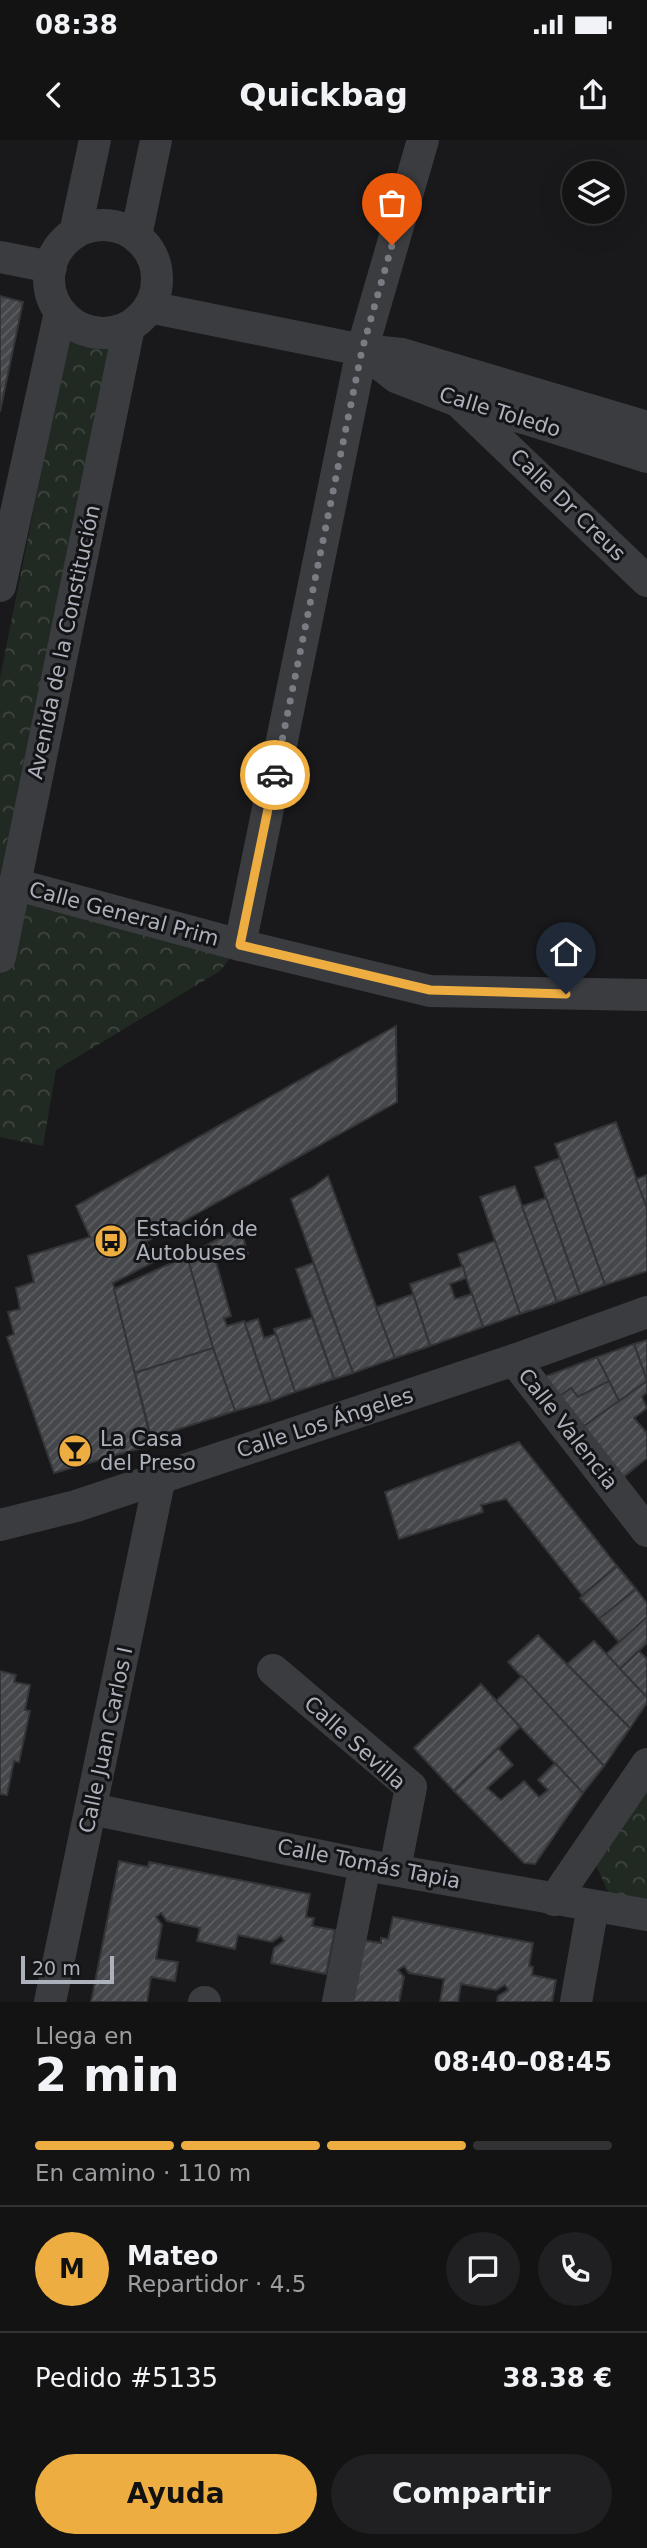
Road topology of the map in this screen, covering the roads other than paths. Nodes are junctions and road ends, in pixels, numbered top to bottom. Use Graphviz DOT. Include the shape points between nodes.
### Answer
graph roads {
  1 [pos="95,140"];
  2 [pos="156,140"];
  3 [pos="423,140"];
  4 [pos="75,233"];
  5 [pos="136,236"];
  6 [pos="0,257"];
  7 [pos="51,267"];
  8 [pos="60,312"];
  9 [pos="139,317"];
  10 [pos="362,350"];
  11 [pos="458,401"];
  12 [pos="647,427"];
  13 [pos="647,457"];
  14 [pos="6,523"];
  15 [pos="647,581"];
  16 [pos="0,586"];
  17 [pos="14,884"];
  18 [pos="240,945"];
  19 [pos="0,957"];
  20 [pos="647,995"];
  21 [pos="647,1312"];
  22 [pos="514,1360"];
  23 [pos="160,1478"];
  24 [pos="0,1525"];
  25 [pos="647,1531"];
  26 [pos="273,1670"];
  27 [pos="647,1764"];
  28 [pos="91,1809"];
  29 [pos="380,1867"];
  30 [pos="554,1900"];
  31 [pos="593,1906"];
  32 [pos="647,1915"];
  33 [pos="50,2002"];
  34 [pos="338,2002"];
  35 [pos="576,2002"];
  1 -- 4 [label="street"];
  2 -- 5 [label="street"];
  3 -- 10 [label="street"];
  4 -- 5 [label="street" via="106,226"];
  4 -- 7 [label="street" via="64,242"];
  5 -- 9 [label="street" via="156,266 158,284"];
  6 -- 7 [label="street"];
  7 -- 8 [label="street" via="49,282"];
  8 -- 9 [label="street" via="85,330 100,333 115,332"];
  8 -- 14 [label="street"];
  9 -- 10 [label="street, Calle Toledo"];
  9 -- 17 [label="street, Avenida de la Constitución"];
  10 -- 11 [label="street, Calle Toledo" via="396,377"];
  10 -- 12 [label="street, Calle Toledo" via="402,354"];
  10 -- 18 [label="street"];
  11 -- 13 [label="street, Calle Toledo"];
  11 -- 15 [label="street, Calle Dr Creus"];
  14 -- 16 [label="street"];
  17 -- 18 [label="street, Calle General Prim"];
  17 -- 19 [label="street, Avenida de la Constitución"];
  18 -- 20 [label="street, Calle General Prim" via="430,990"];
  21 -- 22 [label="street, Calle Los Ángeles"];
  22 -- 23 [label="street, Calle Los Ángeles"];
  22 -- 25 [label="street, Calle Valencia"];
  23 -- 24 [label="street, Calle Los Ángeles"];
  23 -- 28 [label="street, Calle Juan Carlos I"];
  26 -- 29 [label="street, Calle Sevilla" via="411,1787"];
  27 -- 30 [label="street"];
  28 -- 29 [label="street, Calle Tomás Tapia"];
  28 -- 33 [label="street, Calle Juan Carlos I"];
  29 -- 30 [label="street, Calle Tomás Tapia"];
  29 -- 34 [label="street"];
  30 -- 31 [label="street, Calle Tomás Tapia"];
  31 -- 32 [label="street, Calle Tomás Tapia"];
  31 -- 35 [label="street"];
}
